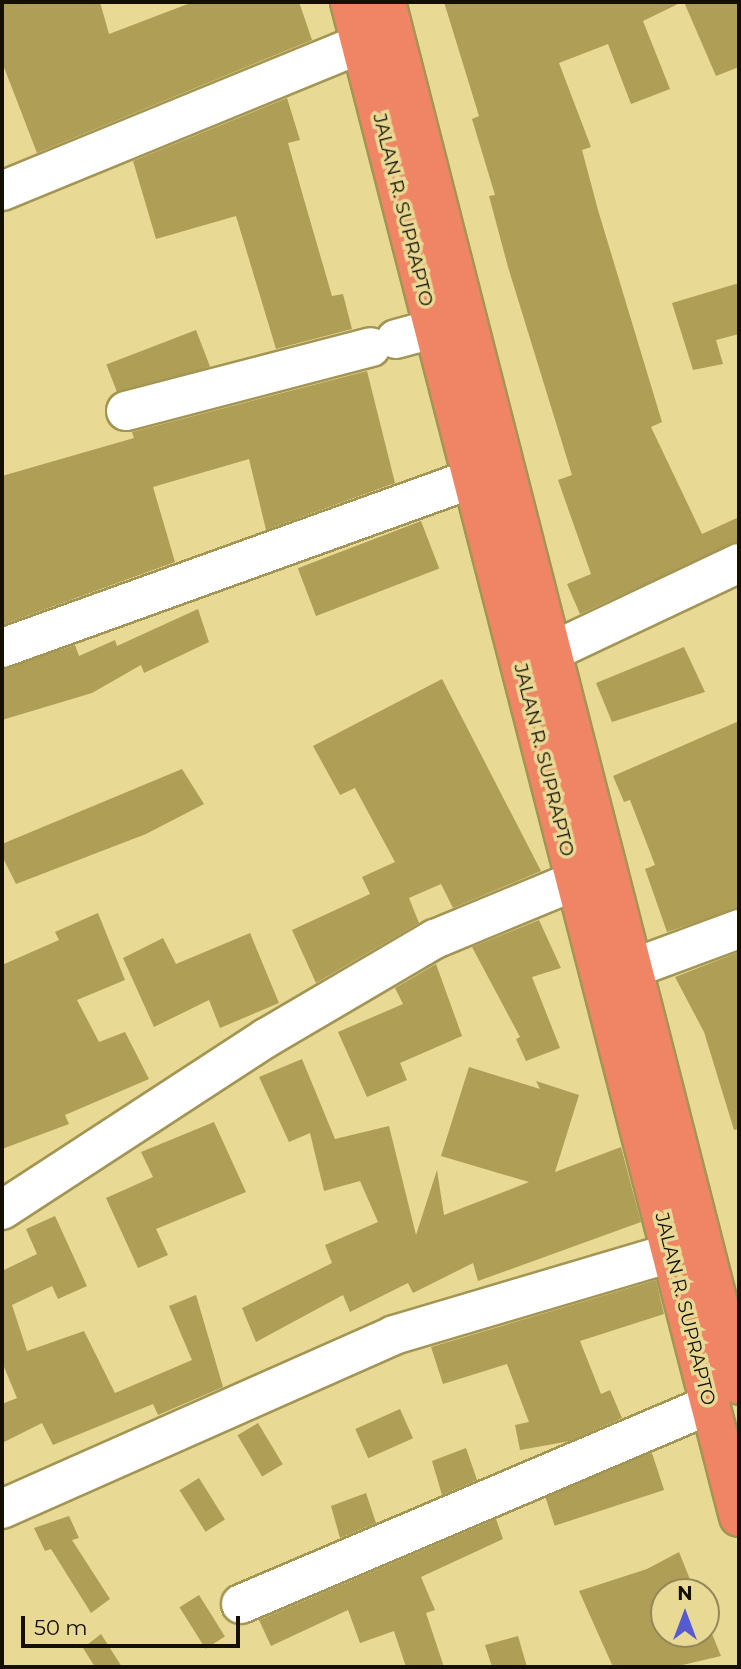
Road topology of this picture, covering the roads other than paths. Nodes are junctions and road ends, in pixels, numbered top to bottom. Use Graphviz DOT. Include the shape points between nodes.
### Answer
graph roads {
  1 [pos="350,2"];
  2 [pos="386,2"];
  3 [pos="361,44"];
  4 [pos="2,191"];
  5 [pos="433,329"];
  6 [pos="471,405"];
  7 [pos="126,411"];
  8 [pos="472,479"];
  9 [pos="739,563"];
  10 [pos="2,648"];
  11 [pos="551,652"];
  12 [pos="575,881"];
  13 [pos="739,929"];
  14 [pos="631,969"];
  15 [pos="2,1210"];
  16 [pos="670,1253"];
  17 [pos="732,1326"];
  18 [pos="724,1395"];
  19 [pos="733,1469"];
  20 [pos="2,1509"];
  21 [pos="739,1517"];
  22 [pos="241,1604"];
  1 -- 3 [label="highway, JALAN R. SUPRAPTO"];
  2 -- 6 [label="highway, JALAN R. SUPRAPTO"];
  3 -- 4 [label="street"];
  3 -- 5 [label="highway, JALAN R. SUPRAPTO"];
  5 -- 6 [label="highway, JALAN R. SUPRAPTO"];
  5 -- 7 [label="street"];
  6 -- 8 [label="highway, JALAN R. SUPRAPTO"];
  6 -- 11 [label="highway, JALAN R. SUPRAPTO"];
  8 -- 10 [label="street"];
  8 -- 12 [label="highway, JALAN R. SUPRAPTO"];
  9 -- 11 [label="street"];
  11 -- 14 [label="highway, JALAN R. SUPRAPTO"];
  12 -- 15 [label="street" via="435,939 266,1038"];
  12 -- 16 [label="highway, JALAN R. SUPRAPTO"];
  13 -- 14 [label="street"];
  14 -- 17 [label="highway, JALAN R. SUPRAPTO"];
  16 -- 18 [label="highway, JALAN R. SUPRAPTO"];
  16 -- 20 [label="street" via="394,1335"];
  17 -- 18 [label="highway, JALAN R. SUPRAPTO"];
  18 -- 19 [label="highway, JALAN R. SUPRAPTO"];
  18 -- 22 [label="street"];
  19 -- 21 [label="highway, JALAN R. SUPRAPTO"];
}
